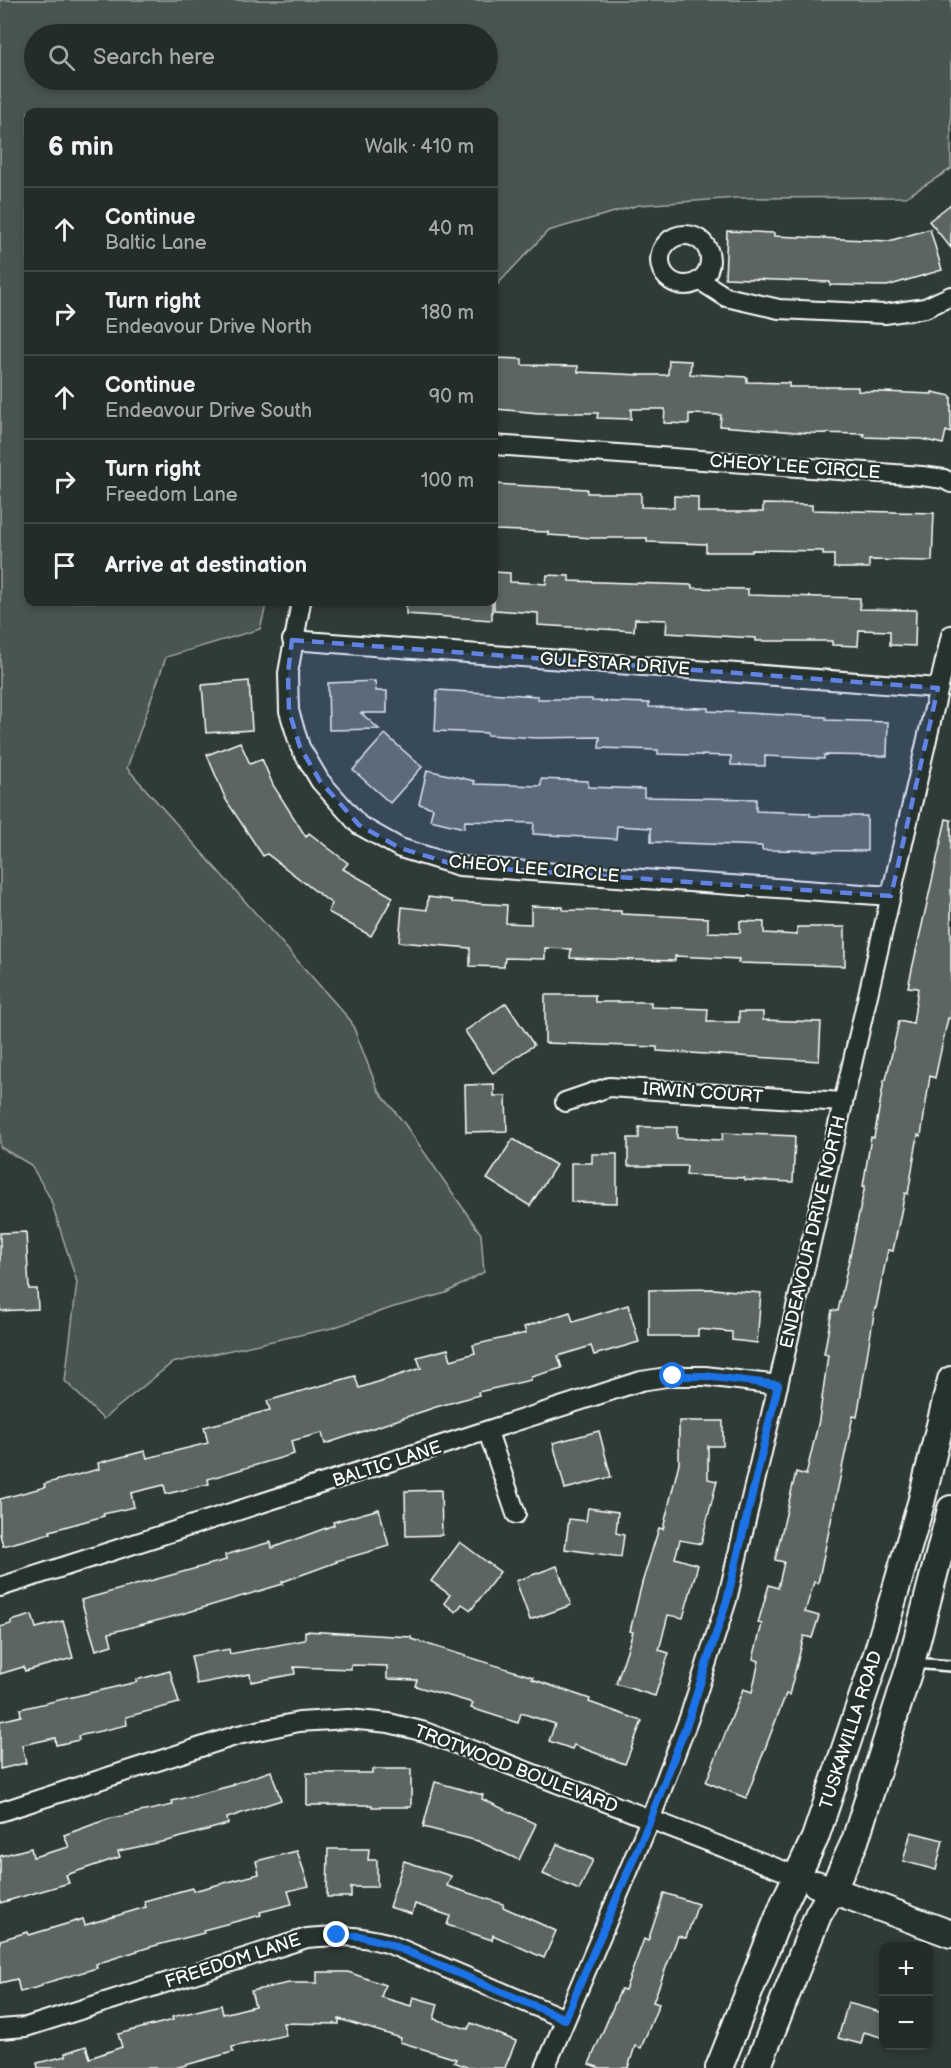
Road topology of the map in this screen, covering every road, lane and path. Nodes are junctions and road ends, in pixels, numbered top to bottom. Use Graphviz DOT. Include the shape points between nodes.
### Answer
graph roads {
  1 [pos="701,280"];
  2 [pos="947,300"];
  3 [pos="498,445"];
  4 [pos="951,483"];
  5 [pos="299,606"];
  6 [pos="951,635"];
  7 [pos="292,640"];
  8 [pos="938,688"];
  9 [pos="891,896"];
  10 [pos="565,1102"];
  11 [pos="843,1102"];
  12 [pos="951,1380"];
  13 [pos="778,1385"];
  14 [pos="488,1432"];
  15 [pos="921,1503"];
  16 [pos="951,1508"];
  17 [pos="516,1514"];
  18 [pos="0,1587"];
  19 [pos="877,1654"];
  20 [pos="910,1663"];
  21 [pos="951,1666"];
  22 [pos="0,1812"];
  23 [pos="650,1820"];
  24 [pos="797,1876"];
  25 [pos="832,1891"];
  26 [pos="951,1934"];
  27 [pos="565,2019"];
  28 [pos="0,2029"];
  29 [pos="545,2068"];
  30 [pos="719,2068"];
  31 [pos="757,2068"];
  1 -- 2 [label="street" via="726,297 779,309 885,314"];
  3 -- 4 [label="street, CHEOY LEE CIRCLE" via="922,476"];
  5 -- 7 [label="street, CHEOY LEE CIRCLE"];
  6 -- 8 [label="street, ENDEAVOUR DRIVE NORTH"];
  7 -- 8 [label="street, GULFSTAR DRIVE"];
  7 -- 9 [label="street, CHEOY LEE CIRCLE" via="289,711 300,747 320,781 359,825 400,848 459,866"];
  8 -- 9 [label="street, ENDEAVOUR DRIVE NORTH"];
  9 -- 11 [label="street, ENDEAVOUR DRIVE NORTH"];
  10 -- 11 [label="street, IRWIN COURT" via="609,1087"];
  11 -- 13 [label="street, ENDEAVOUR DRIVE NORTH"];
  12 -- 15 [label="main road, TUSKAWILLA ROAD"];
  13 -- 14 [label="street, BALTIC LANE" via="705,1376 662,1377"];
  13 -- 23 [label="street, ENDEAVOUR DRIVE NORTH" via="727,1600 689,1718"];
  14 -- 17 [label="street"];
  14 -- 18 [label="street, BALTIC LANE"];
  15 -- 16 [label="main road"];
  15 -- 19 [label="main road, TUSKAWILLA ROAD"];
  16 -- 20 [label="main road, TUSKAWILLA ROAD"];
  19 -- 20 [label="main road"];
  19 -- 24 [label="main road, TUSKAWILLA ROAD" via="815,1838"];
  20 -- 21 [label="lane"];
  20 -- 25 [label="main road, TUSKAWILLA ROAD" via="855,1841"];
  22 -- 23 [label="street, TROTWOOD BOULEVARD" via="238,1735 298,1722 348,1719 425,1732"];
  23 -- 24 [label="street, TROTWOOD BOULEVARD"];
  23 -- 27 [label="street, ENDEAVOUR DRIVE NORTH"];
  24 -- 25 [label="main road, TROTWOOD BOULEVARD"];
  24 -- 30 [label="main road, TUSKAWILLA ROAD"];
  25 -- 26 [label="main road, TROTWOOD BOULEVARD"];
  25 -- 31 [label="main road, TUSKAWILLA ROAD" via="818,1915"];
  27 -- 28 [label="street, FREEDOM LANE" via="387,1943 337,1935 307,1938 26,2027"];
  27 -- 29 [label="street, ENDEAVOUR DRIVE NORTH"];
}
